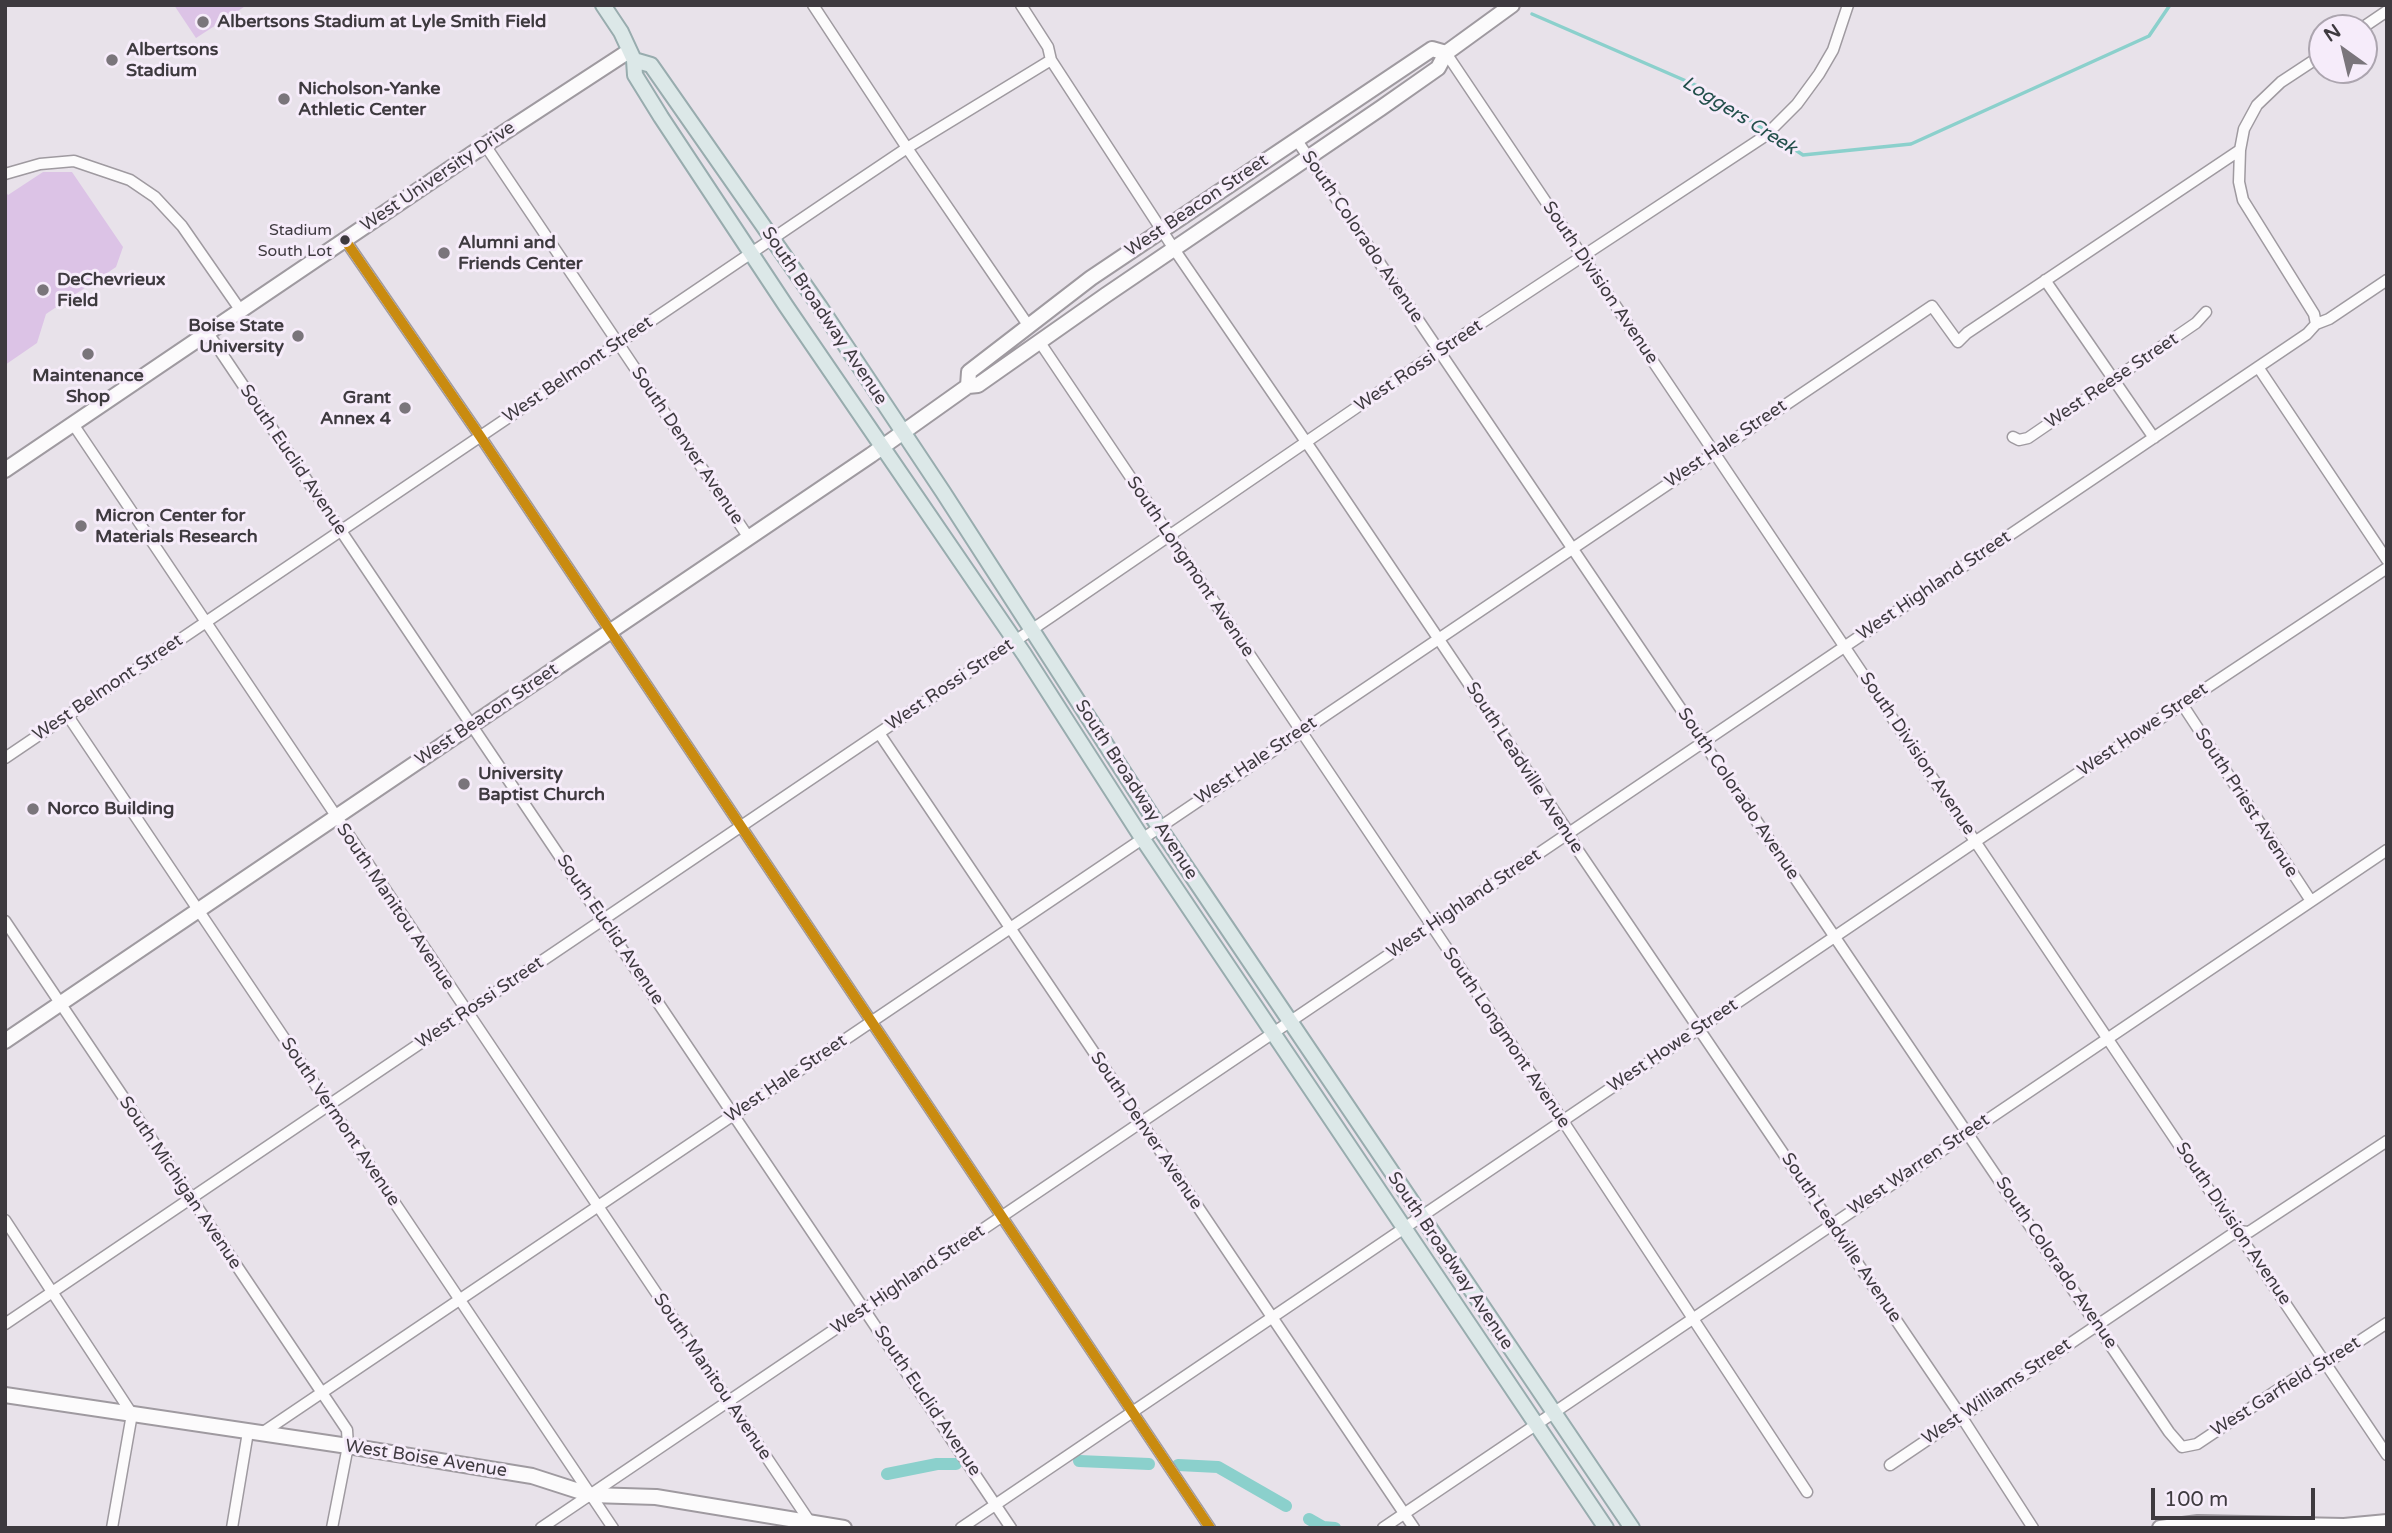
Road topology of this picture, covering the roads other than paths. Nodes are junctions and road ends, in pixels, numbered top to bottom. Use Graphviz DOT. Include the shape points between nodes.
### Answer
graph roads {
  1 [pos="603,5"];
  2 [pos="813,5"];
  3 [pos="1021,5"];
  4 [pos="1512,5"];
  5 [pos="1848,5"];
  6 [pos="1446,52"];
  7 [pos="631,55"];
  8 [pos="1051,60"];
  9 [pos="2308,65"];
  10 [pos="1296,139"];
  11 [pos="485,145"];
  12 [pos="907,148"];
  13 [pos="2240,150"];
  14 [pos="1308,157"];
  15 [pos="5,174"];
  16 [pos="1162,230"];
  17 [pos="771,239"];
  18 [pos="345,240"];
  19 [pos="1174,249"];
  20 [pos="752,252"];
  21 [pos="1582,258"];
  22 [pos="2045,280"];
  23 [pos="2387,280"];
  24 [pos="241,311"];
  25 [pos="2206,312"];
  26 [pos="2316,324"];
  27 [pos="1028,325"];
  28 [pos="208,333"];
  29 [pos="1039,341"];
  30 [pos="618,343"];
  31 [pos="1439,351"];
  32 [pos="2258,367"];
  33 [pos="2113,379"];
  34 [pos="968,386"];
  35 [pos="73,424"];
  36 [pos="903,432"];
  37 [pos="480,436"];
  38 [pos="2012,438"];
  39 [pos="2154,438"];
  40 [pos="1307,443"];
  41 [pos="882,447"];
  42 [pos="1714,452"];
  43 [pos="5,470"];
  44 [pos="340,531"];
  45 [pos="1170,536"];
  46 [pos="749,538"];
  47 [pos="1572,547"];
  48 [pos="2387,560"];
  49 [pos="2387,568"];
  50 [pos="205,622"];
  51 [pos="1032,630"];
  52 [pos="609,632"];
  53 [pos="1438,638"];
  54 [pos="1015,642"];
  55 [pos="1844,646"];
  56 [pos="2182,704"];
  57 [pos="68,716"];
  58 [pos="472,725"];
  59 [pos="1301,731"];
  60 [pos="879,733"];
  61 [pos="1703,742"];
  62 [pos="5,758"];
  63 [pos="336,817"];
  64 [pos="741,826"];
  65 [pos="1159,827"];
  66 [pos="1569,833"];
  67 [pos="1142,838"];
  68 [pos="1975,841"];
  69 [pos="2387,850"];
  70 [pos="2311,901"];
  71 [pos="198,910"];
  72 [pos="603,919"];
  73 [pos="5,921"];
  74 [pos="1432,926"];
  75 [pos="1010,928"];
  76 [pos="1835,937"];
  77 [pos="61,1004"];
  78 [pos="466,1012"];
  79 [pos="872,1021"];
  80 [pos="1290,1023"];
  81 [pos="1700,1028"];
  82 [pos="1273,1034"];
  83 [pos="2108,1038"];
  84 [pos="5,1041"];
  85 [pos="328,1105"];
  86 [pos="734,1114"];
  87 [pos="1563,1121"];
  88 [pos="1141,1123"];
  89 [pos="1968,1133"];
  90 [pos="2387,1141"];
  91 [pos="191,1199"];
  92 [pos="597,1207"];
  93 [pos="1003,1216"];
  94 [pos="1420,1217"];
  95 [pos="5,1220"];
  96 [pos="1832,1224"];
  97 [pos="1403,1228"];
  98 [pos="2237,1231"];
  99 [pos="53,1292"];
  100 [pos="459,1300"];
  101 [pos="866,1309"];
  102 [pos="1272,1317"];
  103 [pos="1693,1318"];
  104 [pos="2387,1323"];
  105 [pos="5,1324"];
  106 [pos="2097,1325"];
  107 [pos="2326,1363"];
  108 [pos="321,1393"];
  109 [pos="5,1395"];
  110 [pos="728,1402"];
  111 [pos="1133,1411"];
  112 [pos="1553,1413"];
  113 [pos="132,1414"];
  114 [pos="1961,1416"];
  115 [pos="1535,1425"];
  116 [pos="255,1433"];
  117 [pos="348,1446"];
  118 [pos="2182,1447"];
  119 [pos="2387,1455"];
  120 [pos="1889,1465"];
  121 [pos="1807,1492"];
  122 [pos="591,1495"];
  123 [pos="996,1504"];
  124 [pos="1404,1513"];
  125 [pos="2387,1522"];
  126 [pos="811,1525"];
  127 [pos="2200,1525"];
  128 [pos="2276,1526"];
  129 [pos="112,1528"];
  130 [pos="232,1528"];
  131 [pos="332,1528"];
  132 [pos="541,1528"];
  133 [pos="613,1528"];
  134 [pos="844,1528"];
  135 [pos="961,1528"];
  136 [pos="1011,1528"];
  137 [pos="1210,1528"];
  138 [pos="1382,1528"];
  139 [pos="1414,1528"];
  140 [pos="1606,1528"];
  141 [pos="1632,1528"];
  142 [pos="2033,1528"];
  143 [pos="2161,1528"];
  1 -- 7 [label="main road, South Broadway Avenue"];
  2 -- 12 [label="street"];
  3 -- 8 [label="street, South Leadville Avenue" via="1048,47"];
  4 -- 6 [label="street, West Beacon Street"];
  5 -- 21 [label="street, West Rossi Street" via="1833,50 1811,84 1765,136"];
  6 -- 10 [label="street, West Beacon Street" via="1432,49"];
  6 -- 14 [label="street, West Beacon Street" via="1438,68"];
  6 -- 21 [label="street, South Division Avenue"];
  7 -- 11 [label="street, West University Drive"];
  7 -- 17 [label="main road, South Broadway Avenue" via="651,65"];
  7 -- 20 [label="main road, South Broadway Avenue" via="640,84"];
  8 -- 12 [label="street, West Belmont Street"];
  8 -- 16 [label="street, South Leadville Avenue"];
  9 -- 13 [label="street" via="2257,105 2244,129"];
  10 -- 14 [label="street, South Colorado Avenue"];
  10 -- 16 [label="street, West Beacon Street"];
  11 -- 18 [label="street, West University Drive"];
  11 -- 30 [label="street, South Denver Avenue"];
  12 -- 17 [label="street, West Belmont Street"];
  12 -- 27 [label="street"];
  13 -- 22 [label="street, West Hale Street"];
  13 -- 26 [label="street" via="2243,200"];
  14 -- 19 [label="street, West Beacon Street"];
  14 -- 31 [label="street, South Colorado Avenue"];
  15 -- 24 [label="street" via="74,161 130,180 155,197 182,226"];
  16 -- 19 [label="street, South Leadville Avenue"];
  16 -- 27 [label="street, West Beacon Street"];
  17 -- 20 [label="street, West Belmont Street"];
  17 -- 36 [label="main road, South Broadway Avenue"];
  18 -- 24 [label="street, West University Drive"];
  18 -- 37 [label="street"];
  19 -- 29 [label="street, West Beacon Street"];
  19 -- 40 [label="street, South Leadville Avenue"];
  20 -- 30 [label="street, West Belmont Street"];
  20 -- 41 [label="main road, South Broadway Avenue"];
  21 -- 31 [label="street, West Rossi Street"];
  21 -- 42 [label="street, South Division Avenue"];
  22 -- 33 [label="street"];
  22 -- 42 [label="street, West Hale Street" via="1958,342 1932,306"];
  23 -- 26 [label="street, West Highland Street"];
  24 -- 28 [label="street, West University Drive"];
  25 -- 33 [label="street, West Reese Street"];
  26 -- 32 [label="street, West Highland Street"];
  27 -- 34 [label="street, West Beacon Street" via="969,372"];
  28 -- 35 [label="street, West University Drive"];
  28 -- 44 [label="street, South Euclid Avenue"];
  29 -- 34 [label="street, West Beacon Street" via="978,385"];
  29 -- 45 [label="street, South Longmont Avenue"];
  30 -- 37 [label="street, West Belmont Street"];
  30 -- 46 [label="street, South Denver Avenue"];
  31 -- 40 [label="street, West Rossi Street"];
  31 -- 47 [label="street, South Colorado Avenue"];
  32 -- 39 [label="street, West Highland Street"];
  32 -- 48 [label="street"];
  33 -- 38 [label="street, West Reese Street" via="2028,438"];
  33 -- 39 [label="street"];
  34 -- 36 [label="street, West Beacon Street"];
  35 -- 43 [label="street, West University Drive"];
  35 -- 50 [label="street, South Manitou Avenue"];
  36 -- 41 [label="street, West Beacon Street"];
  36 -- 51 [label="main road, South Broadway Avenue"];
  37 -- 44 [label="street, West Belmont Street"];
  37 -- 52 [label="street"];
  39 -- 55 [label="street, West Highland Street"];
  40 -- 45 [label="street, West Rossi Street"];
  40 -- 53 [label="street, South Leadville Avenue"];
  41 -- 46 [label="street, West Beacon Street"];
  41 -- 54 [label="main road, South Broadway Avenue"];
  42 -- 47 [label="street, West Hale Street"];
  42 -- 55 [label="street, South Division Avenue"];
  44 -- 50 [label="street, West Belmont Street"];
  44 -- 58 [label="street, South Euclid Avenue"];
  45 -- 51 [label="street, West Rossi Street"];
  45 -- 59 [label="street, South Longmont Avenue"];
  46 -- 52 [label="street, West Beacon Street"];
  47 -- 53 [label="street, West Hale Street"];
  47 -- 61 [label="street, South Colorado Avenue"];
  49 -- 56 [label="street, West Howe Street"];
  50 -- 57 [label="street, West Belmont Street"];
  50 -- 63 [label="street, South Manitou Avenue"];
  51 -- 54 [label="street, West Rossi Street"];
  51 -- 65 [label="main road, South Broadway Avenue"];
  52 -- 58 [label="street, West Beacon Street"];
  52 -- 64 [label="street"];
  53 -- 59 [label="street, West Hale Street"];
  53 -- 66 [label="street, South Leadville Avenue"];
  54 -- 60 [label="street, West Rossi Street"];
  54 -- 67 [label="main road, South Broadway Avenue"];
  55 -- 61 [label="street, West Highland Street"];
  55 -- 68 [label="street, South Division Avenue"];
  56 -- 68 [label="street, West Howe Street"];
  56 -- 70 [label="street, South Priest Avenue"];
  57 -- 62 [label="street, West Belmont Street"];
  57 -- 71 [label="street, South Vermont Avenue"];
  58 -- 63 [label="street, West Beacon Street"];
  58 -- 72 [label="street, South Euclid Avenue"];
  59 -- 65 [label="street, West Hale Street"];
  59 -- 74 [label="street, South Longmont Avenue"];
  60 -- 64 [label="street, West Rossi Street"];
  60 -- 75 [label="street, South Denver Avenue"];
  61 -- 66 [label="street, West Highland Street"];
  61 -- 76 [label="street, South Colorado Avenue"];
  63 -- 71 [label="street, West Beacon Street"];
  63 -- 78 [label="street, South Manitou Avenue"];
  64 -- 72 [label="street, West Rossi Street"];
  64 -- 79 [label="street"];
  65 -- 67 [label="street, West Hale Street"];
  65 -- 80 [label="main road, South Broadway Avenue"];
  66 -- 74 [label="street, West Highland Street"];
  66 -- 81 [label="street, South Leadville Avenue"];
  67 -- 75 [label="street, West Hale Street"];
  67 -- 82 [label="main road, South Broadway Avenue"];
  68 -- 76 [label="street, West Howe Street"];
  68 -- 83 [label="street, South Division Avenue"];
  69 -- 70 [label="street, West Warren Street"];
  70 -- 83 [label="street, West Warren Street"];
  71 -- 77 [label="street, West Beacon Street"];
  71 -- 85 [label="street, South Vermont Avenue"];
  72 -- 78 [label="street, West Rossi Street"];
  72 -- 86 [label="street, South Euclid Avenue"];
  73 -- 77 [label="street, South Michigan Avenue"];
  74 -- 80 [label="street, West Highland Street"];
  74 -- 87 [label="street, South Longmont Avenue"];
  75 -- 79 [label="street, West Hale Street"];
  75 -- 88 [label="street, South Denver Avenue"];
  76 -- 81 [label="street, West Howe Street"];
  76 -- 89 [label="street, South Colorado Avenue"];
  77 -- 84 [label="street, West Beacon Street"];
  77 -- 91 [label="street, South Michigan Avenue"];
  78 -- 85 [label="street, West Rossi Street"];
  78 -- 92 [label="street, South Manitou Avenue"];
  79 -- 86 [label="street, West Hale Street"];
  79 -- 93 [label="street"];
  80 -- 82 [label="street, West Highland Street"];
  80 -- 94 [label="main road, South Broadway Avenue"];
  81 -- 87 [label="street, West Howe Street"];
  81 -- 96 [label="street, South Leadville Avenue"];
  82 -- 88 [label="street, West Highland Street"];
  82 -- 97 [label="main road, South Broadway Avenue"];
  83 -- 89 [label="street, West Warren Street"];
  83 -- 98 [label="street, South Division Avenue"];
  85 -- 91 [label="street, West Rossi Street"];
  85 -- 100 [label="street, South Vermont Avenue"];
  86 -- 92 [label="street, West Hale Street"];
  86 -- 101 [label="street, South Euclid Avenue"];
  87 -- 94 [label="street, West Howe Street"];
  87 -- 103 [label="street, South Longmont Avenue"];
  88 -- 93 [label="street, West Highland Street"];
  88 -- 102 [label="street, South Denver Avenue"];
  89 -- 96 [label="street, West Warren Street"];
  89 -- 106 [label="street, South Colorado Avenue"];
  90 -- 98 [label="street, West Williams Street" via="2249,1232"];
  91 -- 99 [label="street, West Rossi Street"];
  91 -- 108 [label="street, South Michigan Avenue"];
  92 -- 100 [label="street, West Hale Street"];
  92 -- 110 [label="street, South Manitou Avenue"];
  93 -- 101 [label="street, West Highland Street"];
  93 -- 111 [label="street"];
  94 -- 97 [label="street, West Howe Street"];
  94 -- 112 [label="main road, South Broadway Avenue"];
  95 -- 99 [label="street"];
  96 -- 103 [label="street, West Warren Street"];
  96 -- 114 [label="street, South Leadville Avenue"];
  97 -- 102 [label="street, West Howe Street"];
  97 -- 115 [label="main road, South Broadway Avenue"];
  98 -- 106 [label="street, West Williams Street"];
  98 -- 107 [label="street, South Division Avenue"];
  99 -- 105 [label="street, West Rossi Street"];
  99 -- 113 [label="street"];
  100 -- 108 [label="street, West Hale Street"];
  100 -- 122 [label="street, South Vermont Avenue"];
  101 -- 110 [label="street, West Highland Street"];
  101 -- 123 [label="street, South Euclid Avenue"];
  102 -- 111 [label="street, West Howe Street"];
  102 -- 124 [label="street, South Denver Avenue"];
  103 -- 112 [label="street, West Warren Street"];
  103 -- 121 [label="street, South Longmont Avenue"];
  104 -- 107 [label="street, West Garfield Street"];
  106 -- 114 [label="street, West Williams Street"];
  106 -- 118 [label="street, South Colorado Avenue"];
  107 -- 118 [label="street, West Garfield Street" via="2297,1377 2197,1444"];
  107 -- 119 [label="street, South Division Avenue"];
  108 -- 116 [label="street, West Hale Street"];
  108 -- 117 [label="street, South Michigan Avenue" via="347,1430"];
  109 -- 113 [label="street, West Boise Avenue"];
  110 -- 122 [label="street, West Highland Street"];
  110 -- 126 [label="street, South Manitou Avenue"];
  111 -- 123 [label="street, West Howe Street"];
  111 -- 137 [label="street"];
  112 -- 115 [label="street, West Warren Street"];
  112 -- 141 [label="main road, South Broadway Avenue"];
  113 -- 116 [label="street, West Boise Avenue"];
  113 -- 129 [label="street"];
  114 -- 120 [label="street, West Williams Street"];
  114 -- 142 [label="street, South Leadville Avenue"];
  115 -- 124 [label="street, West Warren Street"];
  115 -- 140 [label="main road, South Broadway Avenue"];
  116 -- 117 [label="street, West Boise Avenue"];
  116 -- 130 [label="street"];
  117 -- 122 [label="street, West Boise Avenue" via="532,1476"];
  117 -- 131 [label="street"];
  122 -- 126 [label="street, West Boise Avenue" via="656,1497"];
  122 -- 132 [label="street, West Highland Street"];
  122 -- 133 [label="street, South Vermont Avenue"];
  123 -- 135 [label="street, West Howe Street"];
  123 -- 136 [label="street, South Euclid Avenue"];
  124 -- 138 [label="street, West Warren Street"];
  124 -- 139 [label="street, South Denver Avenue"];
  125 -- 128 [label="street"];
  126 -- 134 [label="street, West Boise Avenue"];
  127 -- 128 [label="street"];
  127 -- 143 [label="street"];
}
